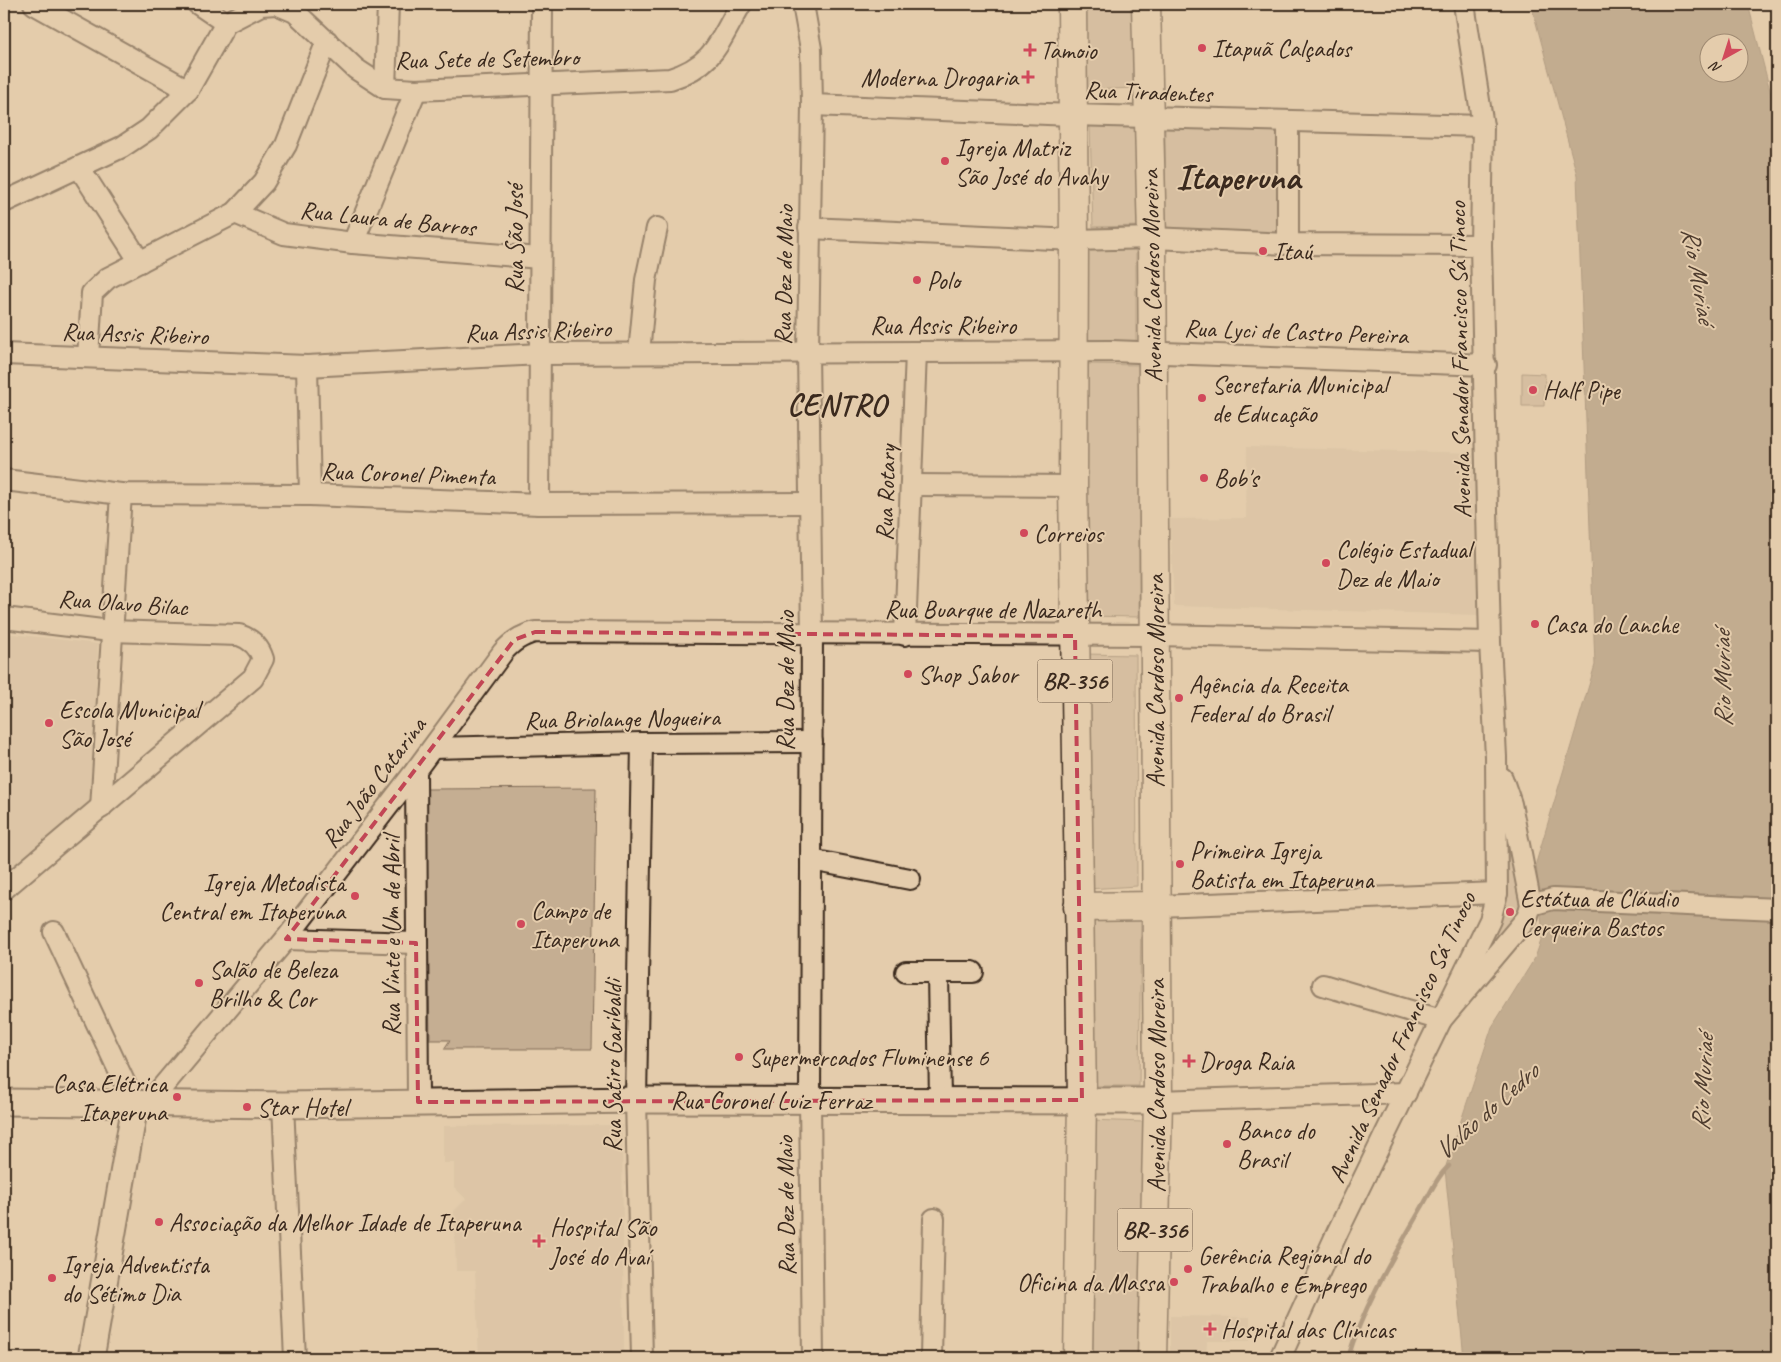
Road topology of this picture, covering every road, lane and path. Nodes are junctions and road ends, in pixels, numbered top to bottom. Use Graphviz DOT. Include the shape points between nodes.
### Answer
graph roads {
  1 [pos="34,4"];
  2 [pos="198,4"];
  3 [pos="388,4"];
  4 [pos="542,4"];
  5 [pos="740,4"];
  6 [pos="803,4"];
  7 [pos="1072,4"];
  8 [pos="1146,4"];
  9 [pos="1464,4"];
  10 [pos="226,23"];
  11 [pos="327,41"];
  12 [pos="542,85"];
  13 [pos="385,88"];
  14 [pos="188,90"];
  15 [pos="416,90"];
  16 [pos="812,106"];
  17 [pos="1072,115"];
  18 [pos="1148,117"];
  19 [pos="1288,121"];
  20 [pos="1483,126"];
  21 [pos="79,167"];
  22 [pos="4,202"];
  23 [pos="235,213"];
  24 [pos="658,228"];
  25 [pos="809,228"];
  26 [pos="1152,238"];
  27 [pos="1074,240"];
  28 [pos="352,243"];
  29 [pos="1288,244"];
  30 [pos="1481,245"];
  31 [pos="540,258"];
  32 [pos="140,262"];
  33 [pos="1074,351"];
  34 [pos="1153,351"];
  35 [pos="808,352"];
  36 [pos="916,352"];
  37 [pos="640,353"];
  38 [pos="4,354"];
  39 [pos="541,354"];
  40 [pos="88,357"];
  41 [pos="1486,365"];
  42 [pos="307,366"];
  43 [pos="4,480"];
  44 [pos="912,485"];
  45 [pos="1073,486"];
  46 [pos="121,494"];
  47 [pos="310,495"];
  48 [pos="810,503"];
  49 [pos="539,504"];
  50 [pos="4,618"];
  51 [pos="110,632"];
  52 [pos="812,634"];
  53 [pos="905,635"];
  54 [pos="1154,635"];
  55 [pos="1075,636"];
  56 [pos="1490,642"];
  57 [pos="503,652"];
  58 [pos="812,742"];
  59 [pos="642,743"];
  60 [pos="433,748"];
  61 [pos="1496,757"];
  62 [pos="416,770"];
  63 [pos="101,808"];
  64 [pos="811,860"];
  65 [pos="910,879"];
  66 [pos="4,889"];
  67 [pos="1497,893"];
  68 [pos="1531,905"];
  69 [pos="1157,906"];
  70 [pos="1078,907"];
  71 [pos="1777,909"];
  72 [pos="54,932"];
  73 [pos="286,939"];
  74 [pos="416,943"];
  75 [pos="906,972"];
  76 [pos="972,972"];
  77 [pos="938,973"];
  78 [pos="1323,985"];
  79 [pos="1441,1020"];
  80 [pos="1406,1093"];
  81 [pos="636,1100"];
  82 [pos="810,1100"];
  83 [pos="1082,1100"];
  84 [pos="940,1101"];
  85 [pos="1158,1101"];
  86 [pos="4,1102"];
  87 [pos="418,1102"];
  88 [pos="142,1104"];
  89 [pos="283,1105"];
  90 [pos="934,1219"];
  91 [pos="91,1358"];
  92 [pos="295,1358"];
  93 [pos="642,1358"];
  94 [pos="813,1358"];
  95 [pos="931,1358"];
  96 [pos="1078,1358"];
  97 [pos="1152,1358"];
  98 [pos="1280,1358"];
  1 -- 14 [label="street"];
  2 -- 10 [label="street"];
  3 -- 13 [label="street"];
  4 -- 12 [label="street, Rua São José"];
  5 -- 12 [label="street, Rua Sete de Setembro" via="710,56 690,73 670,79"];
  6 -- 16 [label="street, Rua Dez de Maio" via="811,49"];
  7 -- 17 [label="highway, BR-356"];
  8 -- 18 [label="highway, Avenida Cardoso Moreira / BR-356"];
  9 -- 20 [label="street, Avenida Senador Francisco Sá Tinoco"];
  10 -- 11 [label="street, Rua Sete de Setembro" via="251,8 276,4 295,12"];
  10 -- 14 [label="street, Rua Sete de Setembro"];
  11 -- 13 [label="street, Rua Sete de Setembro" via="356,69"];
  11 -- 23 [label="street" via="276,164"];
  12 -- 15 [label="street, Rua Sete de Setembro"];
  12 -- 31 [label="street, Rua São José"];
  13 -- 15 [label="street, Rua Sete de Setembro"];
  14 -- 21 [label="street, Rua Sete de Setembro" via="149,129 122,147"];
  15 -- 28 [label="street"];
  16 -- 17 [label="street, Rua Tiradentes"];
  16 -- 25 [label="street, Rua Dez de Maio"];
  17 -- 18 [label="street, Rua Tiradentes"];
  17 -- 27 [label="highway, BR-356"];
  18 -- 19 [label="street, Rua Tiradentes"];
  18 -- 26 [label="highway, Avenida Cardoso Moreira / BR-356"];
  19 -- 20 [label="street, Rua Tiradentes"];
  19 -- 29 [label="street"];
  20 -- 30 [label="street, Avenida Senador Francisco Sá Tinoco"];
  21 -- 22 [label="street, Rua Sete de Setembro"];
  21 -- 32 [label="street"];
  23 -- 28 [label="street, Rua Laura de Barros" via="284,234"];
  23 -- 32 [label="street"];
  24 -- 37 [label="street" via="646,280"];
  25 -- 27 [label="street"];
  25 -- 35 [label="street, Rua Dez de Maio"];
  26 -- 27 [label="street"];
  26 -- 29 [label="street"];
  26 -- 34 [label="highway, Avenida Cardoso Moreira / BR-356"];
  27 -- 33 [label="highway, BR-356"];
  28 -- 31 [label="street, Rua Laura de Barros"];
  29 -- 30 [label="street"];
  30 -- 41 [label="street, Avenida Senador Francisco Sá Tinoco"];
  31 -- 39 [label="street, Rua São José"];
  32 -- 40 [label="street" via="108,278 92,293"];
  33 -- 34 [label="street, Rua Lyci de Castro Pereira"];
  33 -- 36 [label="street, Rua Assis Ribeiro"];
  33 -- 45 [label="highway, BR-356"];
  34 -- 41 [label="street, Rua Lyci de Castro Pereira"];
  34 -- 54 [label="highway, Avenida Cardoso Moreira / BR-356"];
  35 -- 36 [label="street, Rua Assis Ribeiro"];
  35 -- 37 [label="street, Rua Assis Ribeiro"];
  35 -- 48 [label="street, Rua Dez de Maio"];
  36 -- 44 [label="street, Rua Rotary"];
  37 -- 39 [label="street, Rua Assis Ribeiro"];
  38 -- 40 [label="street, Rua Assis Ribeiro"];
  39 -- 42 [label="street, Rua Assis Ribeiro"];
  39 -- 49 [label="street, Rua São José"];
  40 -- 42 [label="street, Rua Assis Ribeiro"];
  41 -- 56 [label="street, Avenida Senador Francisco Sá Tinoco"];
  42 -- 47 [label="street"];
  43 -- 46 [label="street, Rua Coronel Pimenta"];
  44 -- 45 [label="street"];
  44 -- 53 [label="street, Rua Rotary"];
  45 -- 55 [label="highway, BR-356"];
  46 -- 47 [label="street, Rua Coronel Pimenta"];
  46 -- 51 [label="street"];
  47 -- 49 [label="street, Rua Coronel Pimenta"];
  48 -- 49 [label="street, Rua Coronel Pimenta"];
  48 -- 52 [label="street, Rua Dez de Maio"];
  50 -- 51 [label="street, Rua Olavo Bilac"];
  51 -- 63 [label="street"];
  51 -- 63 [label="street, Rua Olavo Bilac" via="239,635 260,650 263,659 253,678"];
  52 -- 53 [label="street, Rua Buarque de Nazareth"];
  52 -- 57 [label="street, Rua Buarque de Nazareth" via="535,632 514,640"];
  52 -- 58 [label="street, Rua Dez de Maio"];
  53 -- 55 [label="street, Rua Buarque de Nazareth"];
  54 -- 55 [label="street, Rua Buarque de Nazareth"];
  54 -- 56 [label="street, Rua Buarque de Nazareth"];
  54 -- 69 [label="highway, Avenida Cardoso Moreira / BR-356"];
  55 -- 70 [label="highway, BR-356"];
  56 -- 61 [label="street, Avenida Senador Francisco Sá Tinoco"];
  57 -- 60 [label="street, Rua João Catarina"];
  58 -- 59 [label="street, Rua Briolange Nogueira"];
  58 -- 64 [label="street, Rua Dez de Maio"];
  59 -- 60 [label="street, Rua Briolange Nogueira"];
  59 -- 81 [label="street, Rua Satiro Garibaldi"];
  60 -- 62 [label="street, Rua João Catarina"];
  61 -- 67 [label="street, Avenida Senador Francisco Sá Tinoco"];
  61 -- 68 [label="street" via="1510,804"];
  62 -- 73 [label="street, Rua João Catarina"];
  62 -- 74 [label="street, Rua Vinte e Um de Abril"];
  63 -- 66 [label="street"];
  64 -- 65 [label="street"];
  64 -- 82 [label="street, Rua Dez de Maio"];
  67 -- 69 [label="street"];
  67 -- 79 [label="street, Avenida Senador Francisco Sá Tinoco" via="1490,920"];
  68 -- 71 [label="street" via="1553,898"];
  68 -- 79 [label="street" via="1518,930"];
  69 -- 70 [label="highway"];
  69 -- 85 [label="highway, Avenida Cardoso Moreira / BR-356"];
  70 -- 83 [label="highway, BR-356"];
  72 -- 88 [label="street"];
  73 -- 74 [label="street"];
  73 -- 88 [label="street, Rua João Catarina"];
  74 -- 87 [label="street, Rua Vinte e Um de Abril"];
  75 -- 77 [label="street"];
  76 -- 77 [label="street"];
  77 -- 84 [label="street"];
  78 -- 79 [label="street"];
  79 -- 80 [label="street, Avenida Senador Francisco Sá Tinoco"];
  80 -- 85 [label="street, Rua Coronel Luiz Ferraz"];
  80 -- 98 [label="street, Avenida Senador Francisco Sá Tinoco"];
  81 -- 82 [label="main road, Rua Coronel Luiz Ferraz"];
  81 -- 87 [label="main road, Rua Coronel Luiz Ferraz"];
  81 -- 93 [label="street, Rua Satiro Garibaldi"];
  82 -- 84 [label="main road, Rua Coronel Luiz Ferraz"];
  82 -- 94 [label="street, Rua Dez de Maio"];
  83 -- 84 [label="main road, Rua Coronel Luiz Ferraz"];
  83 -- 85 [label="main road, Rua Coronel Luiz Ferraz"];
  83 -- 96 [label="highway, BR-356"];
  85 -- 97 [label="highway, Avenida Cardoso Moreira / BR-356"];
  86 -- 88 [label="main road, Rua Coronel Luiz Ferraz"];
  87 -- 89 [label="main road, Rua Coronel Luiz Ferraz"];
  88 -- 89 [label="main road, Rua Coronel Luiz Ferraz"];
  88 -- 91 [label="main road"];
  89 -- 92 [label="street"];
  90 -- 95 [label="street"];
}
